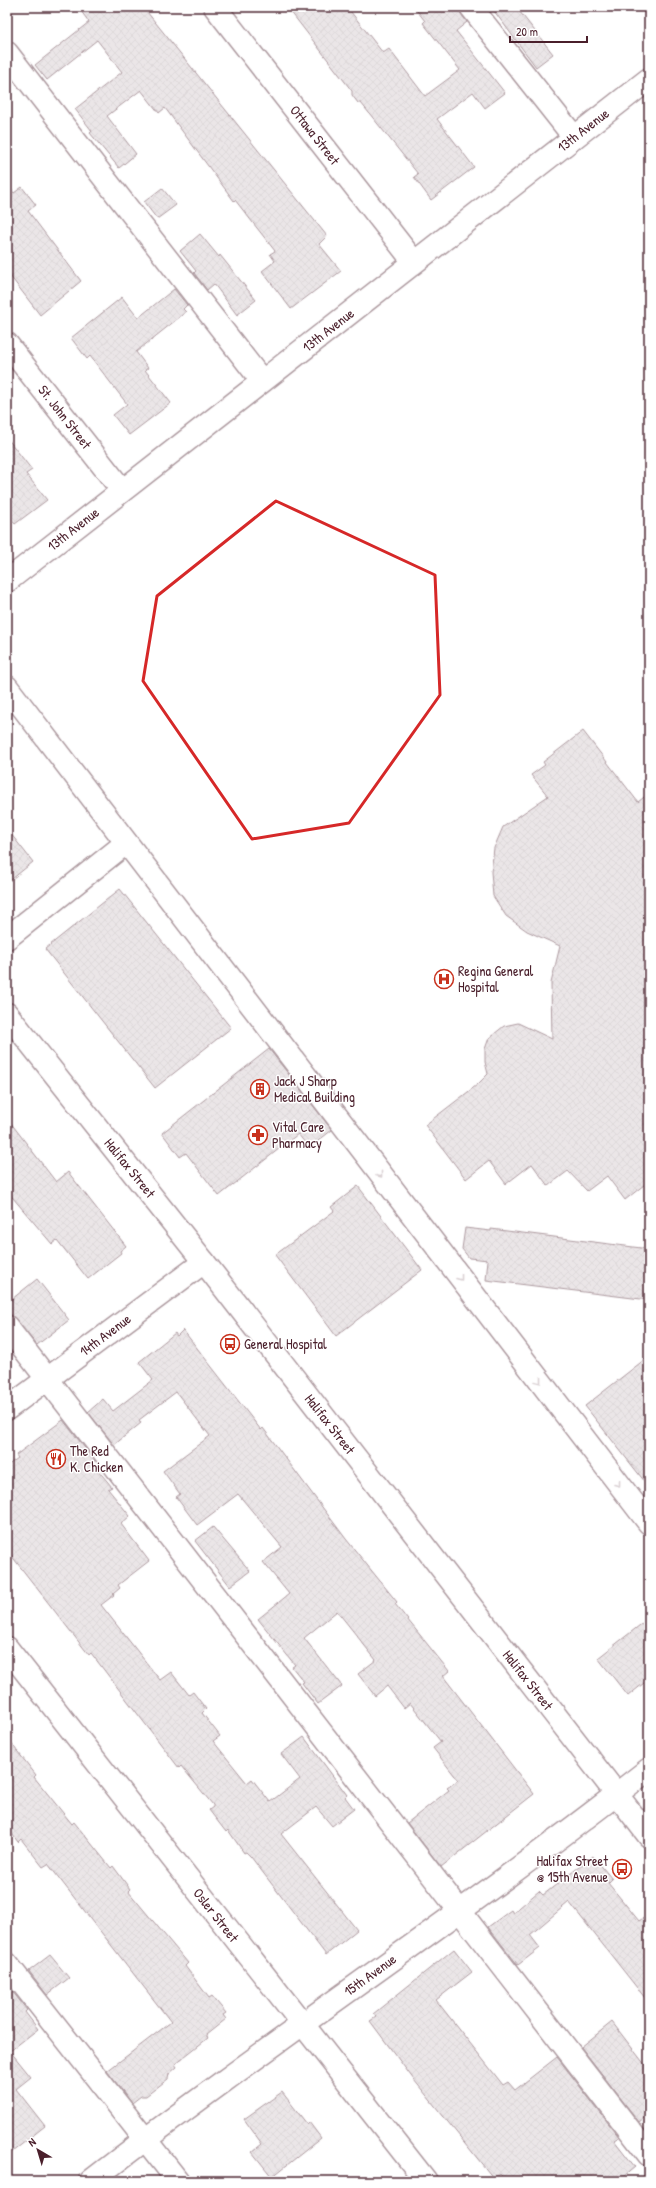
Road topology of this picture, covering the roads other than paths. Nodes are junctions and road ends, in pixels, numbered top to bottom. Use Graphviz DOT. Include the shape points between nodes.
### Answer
graph roads {
  1 [pos="215,7"];
  2 [pos="471,7"];
  3 [pos="7,53"];
  4 [pos="649,79"];
  5 [pos="574,137"];
  6 [pos="414,262"];
  7 [pos="7,344"];
  8 [pos="262,381"];
  9 [pos="122,490"];
  10 [pos="7,581"];
  11 [pos="7,687"];
  12 [pos="126,843"];
  13 [pos="7,938"];
  14 [pos="7,1014"];
  15 [pos="204,1262"];
  16 [pos="7,1327"];
  17 [pos="47,1378"];
  18 [pos="7,1409"];
  19 [pos="649,1523"];
  20 [pos="7,1648"];
  21 [pos="649,1769"];
  22 [pos="617,1794"];
  23 [pos="649,1836"];
  24 [pos="459,1910"];
  25 [pos="7,1964"];
  26 [pos="302,2024"];
  27 [pos="145,2139"];
  28 [pos="649,2155"];
  29 [pos="91,2181"];
  30 [pos="178,2181"];
  31 [pos="426,2181"];
  1 -- 6 [label="street, Ottawa Street"];
  2 -- 5 [label="street"];
  3 -- 8 [label="street"];
  4 -- 5 [label="street, 13th Avenue"];
  5 -- 6 [label="street, 13th Avenue"];
  6 -- 8 [label="street, 13th Avenue"];
  7 -- 9 [label="street, St. John Street"];
  8 -- 9 [label="street, 13th Avenue"];
  9 -- 10 [label="street, 13th Avenue"];
  11 -- 12 [label="street"];
  12 -- 13 [label="street"];
  12 -- 19 [label="street, one-way"];
  14 -- 15 [label="street, Halifax Street"];
  15 -- 17 [label="street, 14th Avenue"];
  15 -- 22 [label="street, Halifax Street"];
  16 -- 17 [label="street"];
  17 -- 18 [label="street, 14th Avenue"];
  17 -- 24 [label="street"];
  20 -- 26 [label="street, Osler Street"];
  21 -- 22 [label="street, 15th Avenue"];
  22 -- 23 [label="street, Halifax Street"];
  22 -- 24 [label="street, 15th Avenue"];
  24 -- 26 [label="street, 15th Avenue"];
  24 -- 28 [label="street"];
  25 -- 27 [label="street"];
  26 -- 27 [label="street, 15th Avenue"];
  26 -- 31 [label="street, Osler Street"];
  27 -- 29 [label="street, 15th Avenue"];
  27 -- 30 [label="street"];
}
